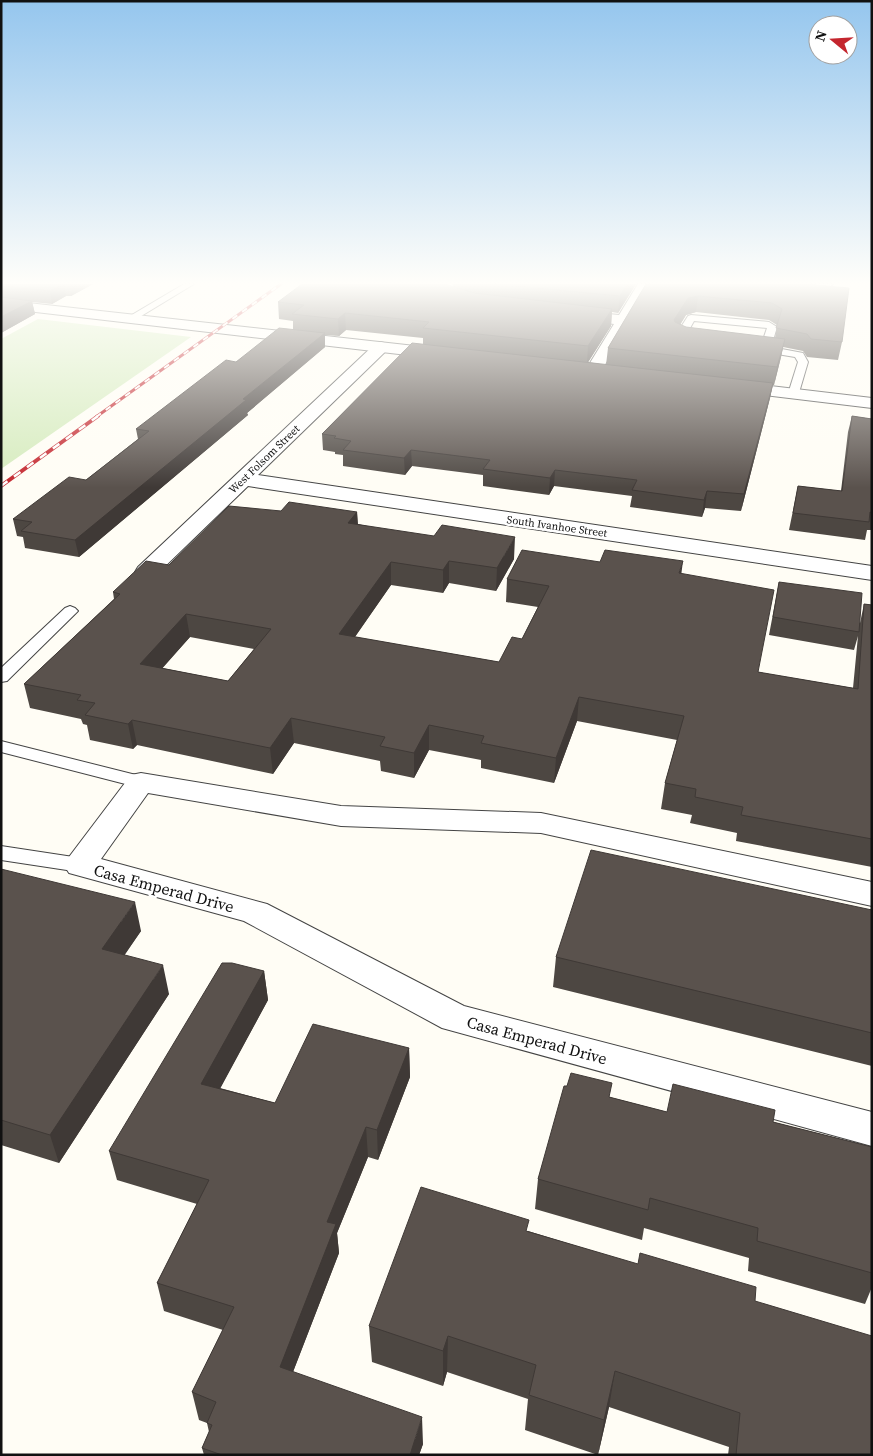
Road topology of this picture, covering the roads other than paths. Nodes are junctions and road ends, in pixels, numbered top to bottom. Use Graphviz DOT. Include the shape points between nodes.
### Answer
graph roads {
  1 [pos="376,352"];
  2 [pos="427,352"];
  3 [pos="604,352"];
  4 [pos="779,352"];
  5 [pos="455,355"];
  6 [pos="573,369"];
  7 [pos="593,371"];
  8 [pos="612,373"];
  9 [pos="718,385"];
  10 [pos="794,394"];
  11 [pos="872,403"];
  12 [pos="243,479"];
  13 [pos="146,572"];
  14 [pos="872,573"];
  15 [pos="70,611"];
  16 [pos="1,677"];
  17 [pos="1,746"];
  18 [pos="141,782"];
  19 [pos="1,853"];
  20 [pos="80,865"];
  21 [pos="872,894"];
  22 [pos="872,1129"];
  1 -- 12 [label="street, West Folsom Street"];
  2 -- 5 [label="street"];
  3 -- 7 [label="street"];
  4 -- 10 [label="lane" via="799,355 803,362"];
  6 -- 7 [label="street"];
  7 -- 8 [label="street"];
  9 -- 10 [label="street"];
  10 -- 11 [label="street"];
  12 -- 13 [label="street, West Folsom Street"];
  12 -- 14 [label="street, South Ivanhoe Street"];
  15 -- 16 [label="lane"];
  17 -- 18 [label="lane"];
  18 -- 20 [label="street, Casa Emperad Drive"];
  18 -- 21 [label="street" via="341,816 540,823"];
  19 -- 20 [label="lane"];
  20 -- 22 [label="street, Casa Emperad Drive" via="254,912 455,1018"];
}
